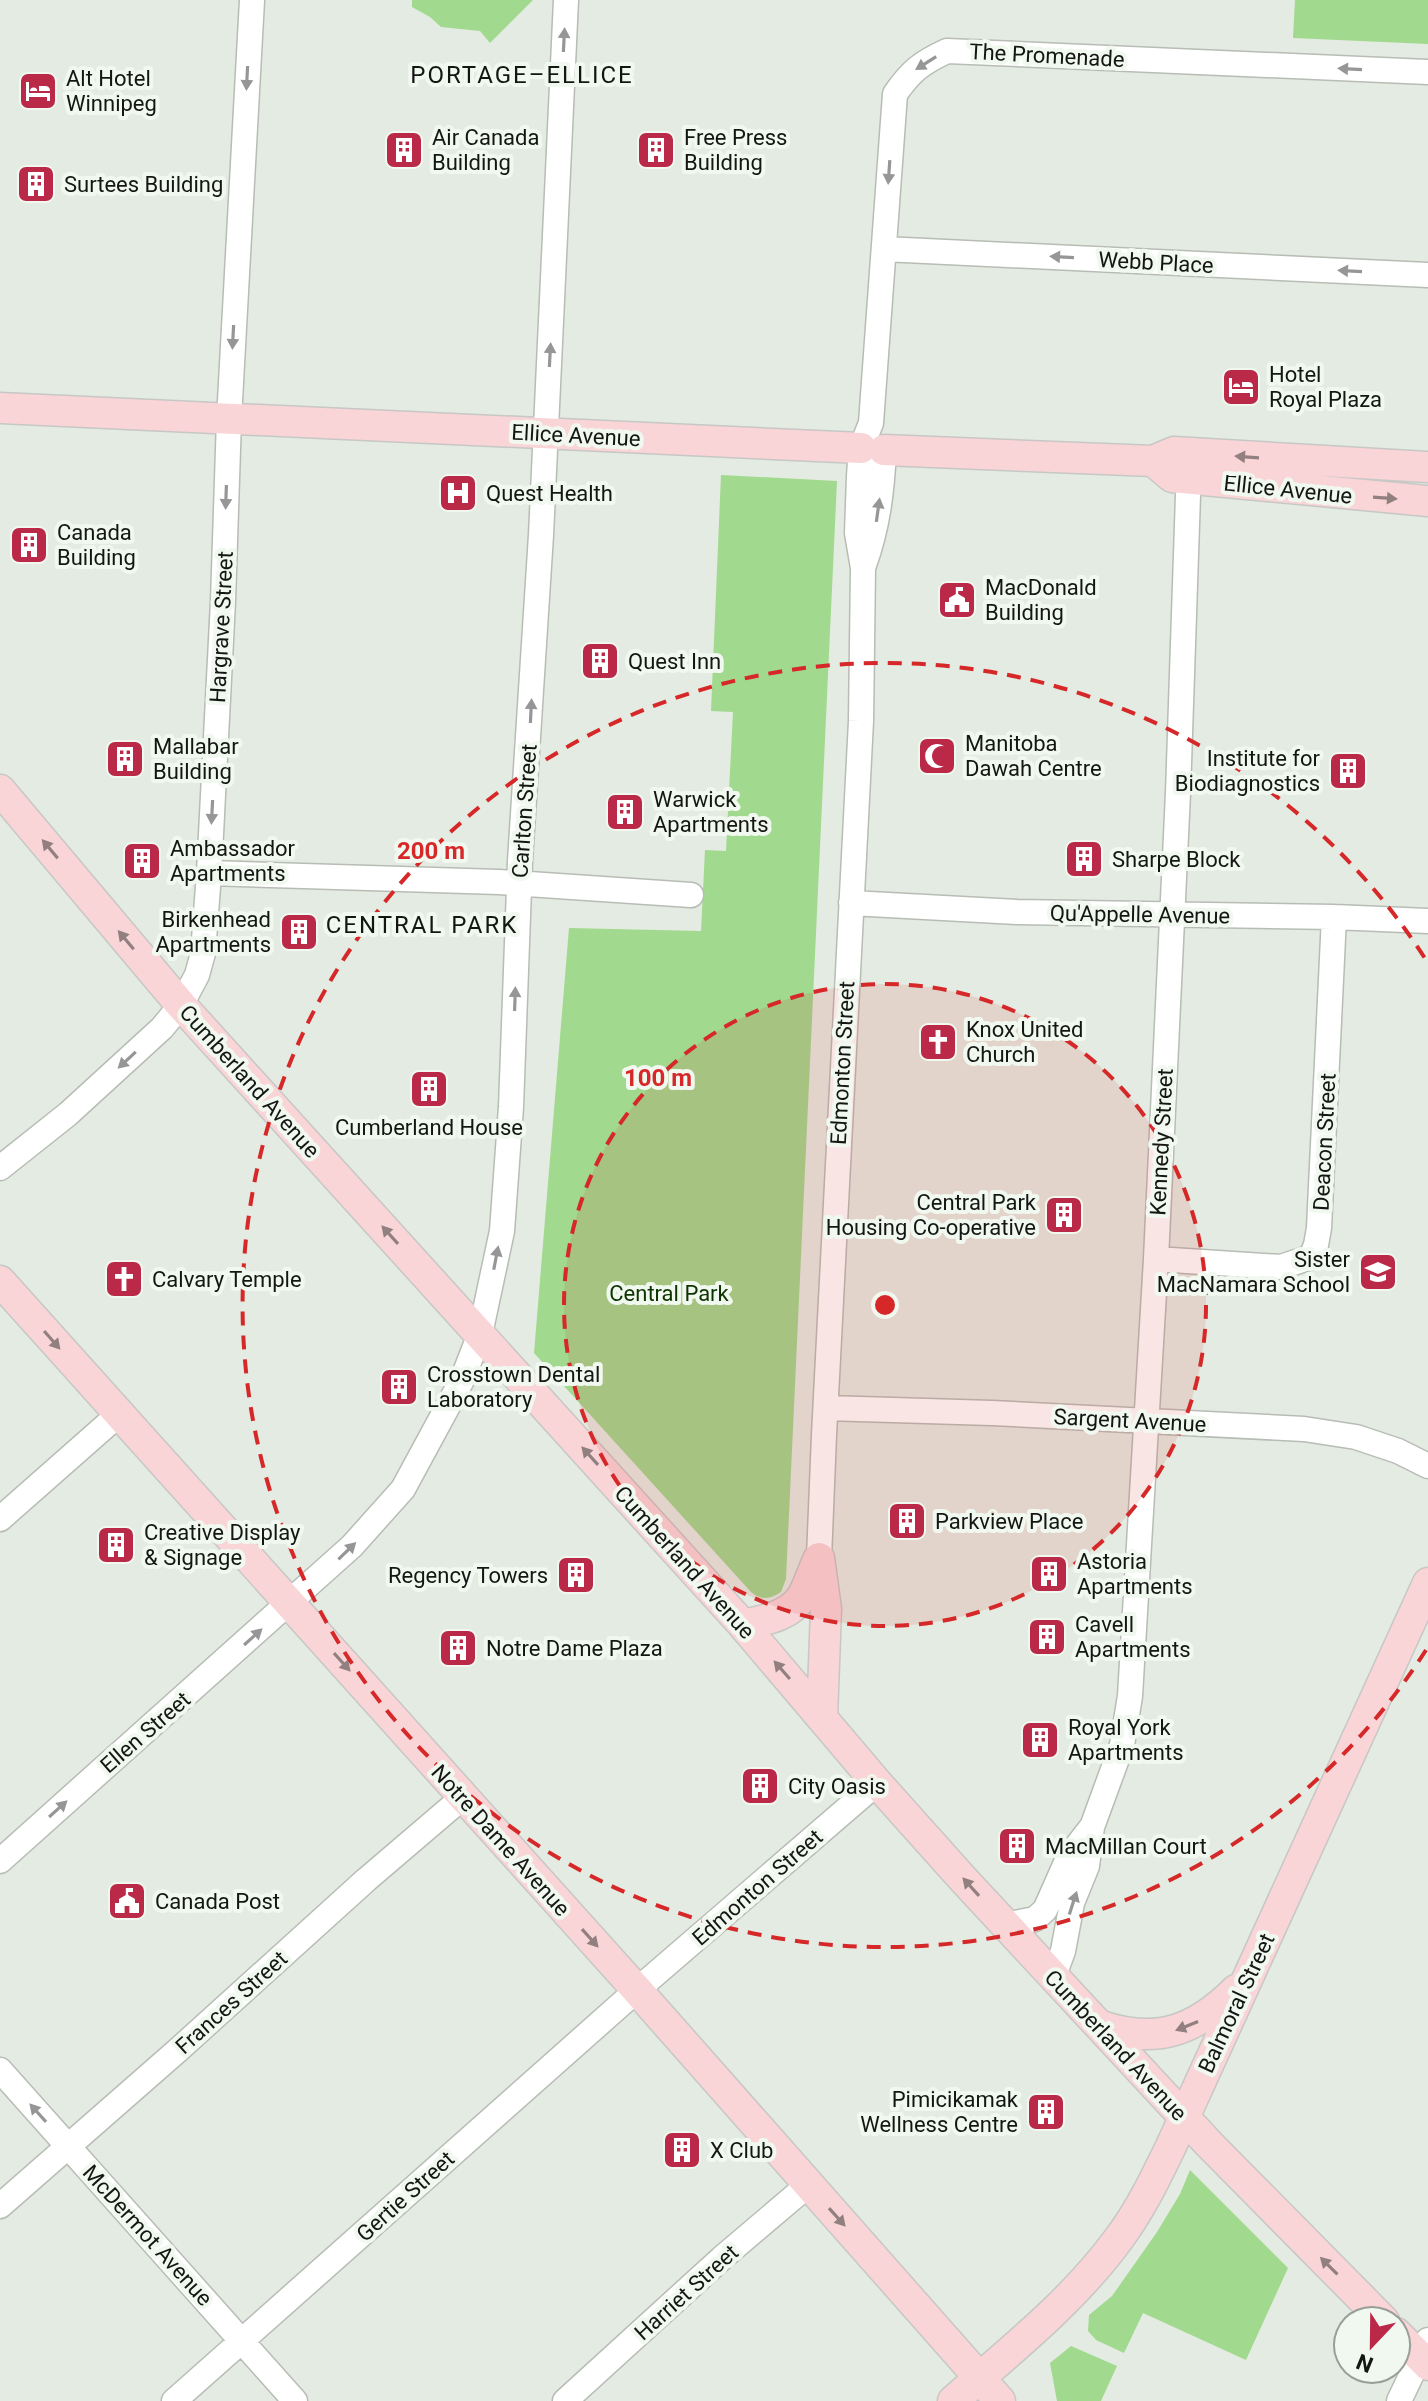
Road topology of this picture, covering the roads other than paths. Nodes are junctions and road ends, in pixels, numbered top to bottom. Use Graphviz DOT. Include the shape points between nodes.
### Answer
graph roads {
  1 [pos="252,0"];
  2 [pos="566,0"];
  3 [pos="1428,72"];
  4 [pos="884,249"];
  5 [pos="1428,275"];
  6 [pos="0,408"];
  7 [pos="229,419"];
  8 [pos="546,433"];
  9 [pos="872,449"];
  10 [pos="1428,467"];
  11 [pos="1194,476"];
  12 [pos="1428,501"];
  13 [pos="0,790"];
  14 [pos="209,873"];
  15 [pos="519,884"];
  16 [pos="691,895"];
  17 [pos="851,903"];
  18 [pos="1171,914"];
  19 [pos="1334,917"];
  20 [pos="1428,921"];
  21 [pos="181,1005"];
  22 [pos="0,1168"];
  23 [pos="1156,1259"];
  24 [pos="0,1281"];
  25 [pos="480,1334"];
  26 [pos="826,1408"];
  27 [pos="118,1415"];
  28 [pos="1146,1421"];
  29 [pos="1428,1466"];
  30 [pos="0,1519"];
  31 [pos="819,1558"];
  32 [pos="1428,1583"];
  33 [pos="290,1603"];
  34 [pos="743,1625"];
  35 [pos="822,1718"];
  36 [pos="877,1783"];
  37 [pos="462,1798"];
  38 [pos="1092,1827"];
  39 [pos="0,1861"];
  40 [pos="1005,1925"];
  41 [pos="1053,1978"];
  42 [pos="1247,1979"];
  43 [pos="637,1990"];
  44 [pos="1101,2026"];
  45 [pos="0,2070"];
  46 [pos="1184,2117"];
  47 [pos="67,2146"];
  48 [pos="808,2185"];
  49 [pos="0,2206"];
  50 [pos="1368,2305"];
  51 [pos="241,2341"];
  52 [pos="1425,2354"];
  53 [pos="980,2378"];
  54 [pos="174,2401"];
  55 [pos="295,2401"];
  56 [pos="565,2401"];
  57 [pos="953,2401"];
  58 [pos="1000,2401"];
  59 [pos="1399,2401"];
  1 -- 7 [label="street, Hargrave Street, one-way"];
  8 -- 2 [label="street, Carlton Street, one-way"];
  3 -- 4 [label="street, The Promenade, one-way" via="947,51 923,62 895,94"];
  5 -- 4 [label="street, Webb Place, one-way"];
  4 -- 9 [label="street, The Promenade"];
  6 -- 7 [label="main road, Ellice Avenue"];
  7 -- 8 [label="main road, Ellice Avenue"];
  7 -- 14 [label="street, Hargrave Street, one-way"];
  8 -- 9 [label="main road, Ellice Avenue"];
  15 -- 8 [label="street, Carlton Street, one-way"];
  9 -- 11 [label="main road, Ellice Avenue" via="1153,461 1172,477"];
  9 -- 17 [label="street, Edmonton Street" via="857,533 863,568 861,721"];
  10 -- 11 [label="main road, Ellice Avenue, one-way"];
  11 -- 12 [label="main road, Ellice Avenue, one-way"];
  11 -- 18 [label="street, Kennedy Street"];
  21 -- 13 [label="main road, Cumberland Avenue, one-way"];
  14 -- 15 [label="street"];
  14 -- 21 [label="street, Hargrave Street" via="203,953"];
  15 -- 16 [label="street"];
  25 -- 15 [label="street, Carlton Street, one-way" via="502,1231"];
  17 -- 18 [label="street, Qu'Appelle Avenue"];
  17 -- 26 [label="street, Edmonton Street"];
  18 -- 19 [label="street, Qu'Appelle Avenue"];
  18 -- 23 [label="street, Kennedy Street"];
  19 -- 20 [label="street, Qu'Appelle Avenue"];
  19 -- 23 [label="street, Deacon Street" via="1319,1228 1311,1257 1281,1267"];
  21 -- 22 [label="street, Hargrave Street, one-way" via="68,1114"];
  25 -- 21 [label="main road, Cumberland Avenue, one-way"];
  23 -- 28 [label="street, Kennedy Street"];
  24 -- 27 [label="main road, Notre Dame Avenue, one-way"];
  33 -- 25 [label="street, Carlton Street, one-way" via="403,1489 462,1380"];
  34 -- 25 [label="main road, Cumberland Avenue, one-way"];
  26 -- 28 [label="street, Sargent Avenue"];
  26 -- 31 [label="street, Edmonton Street"];
  27 -- 30 [label="street"];
  27 -- 33 [label="main road, Notre Dame Avenue"];
  28 -- 29 [label="street, Sargent Avenue" via="1304,1429 1356,1437"];
  28 -- 38 [label="street, Kennedy Street" via="1128,1710 1117,1760"];
  31 -- 34 [label="main road" via="793,1607 769,1620"];
  31 -- 35 [label="main road" via="826,1609"];
  32 -- 42 [label="main road, Balmoral Street"];
  33 -- 37 [label="main road, Notre Dame Avenue, one-way"];
  39 -- 33 [label="street, Ellen Street, one-way"];
  35 -- 34 [label="main road, Cumberland Avenue, one-way"];
  35 -- 36 [label="main road, Cumberland Avenue"];
  40 -- 36 [label="main road, Cumberland Avenue, one-way"];
  36 -- 43 [label="street, Edmonton Street"];
  37 -- 43 [label="main road, Notre Dame Avenue, one-way"];
  37 -- 47 [label="street, Frances Street"];
  38 -- 40 [label="street, Kennedy Street" via="1069,1856 1045,1910 1035,1919"];
  41 -- 38 [label="street, Kennedy Street, one-way" via="1087,1866"];
  40 -- 41 [label="main road, Cumberland Avenue"];
  41 -- 44 [label="main road, Cumberland Avenue"];
  42 -- 44 [label="main road, one-way" via="1217,2009 1172,2032 1135,2033"];
  42 -- 46 [label="main road, Balmoral Street"];
  43 -- 48 [label="main road, Notre Dame Avenue"];
  43 -- 51 [label="street, Gertie Street"];
  44 -- 46 [label="main road, Cumberland Avenue"];
  47 -- 45 [label="street, McDermot Avenue, one-way"];
  50 -- 46 [label="main road, Cumberland Avenue, one-way"];
  46 -- 53 [label="main road, Balmoral Street" via="1152,2185 1117,2241 1065,2300"];
  47 -- 49 [label="street, Frances Street"];
  47 -- 51 [label="street, McDermot Avenue"];
  48 -- 53 [label="main road, Notre Dame Avenue, one-way"];
  48 -- 56 [label="street, Harriet Street"];
  51 -- 54 [label="street, Gertie Street"];
  51 -- 55 [label="street, McDermot Avenue"];
  52 -- 59 [label="street"];
  53 -- 57 [label="main road, Balmoral Street"];
  53 -- 58 [label="main road, Notre Dame Avenue"];
}
